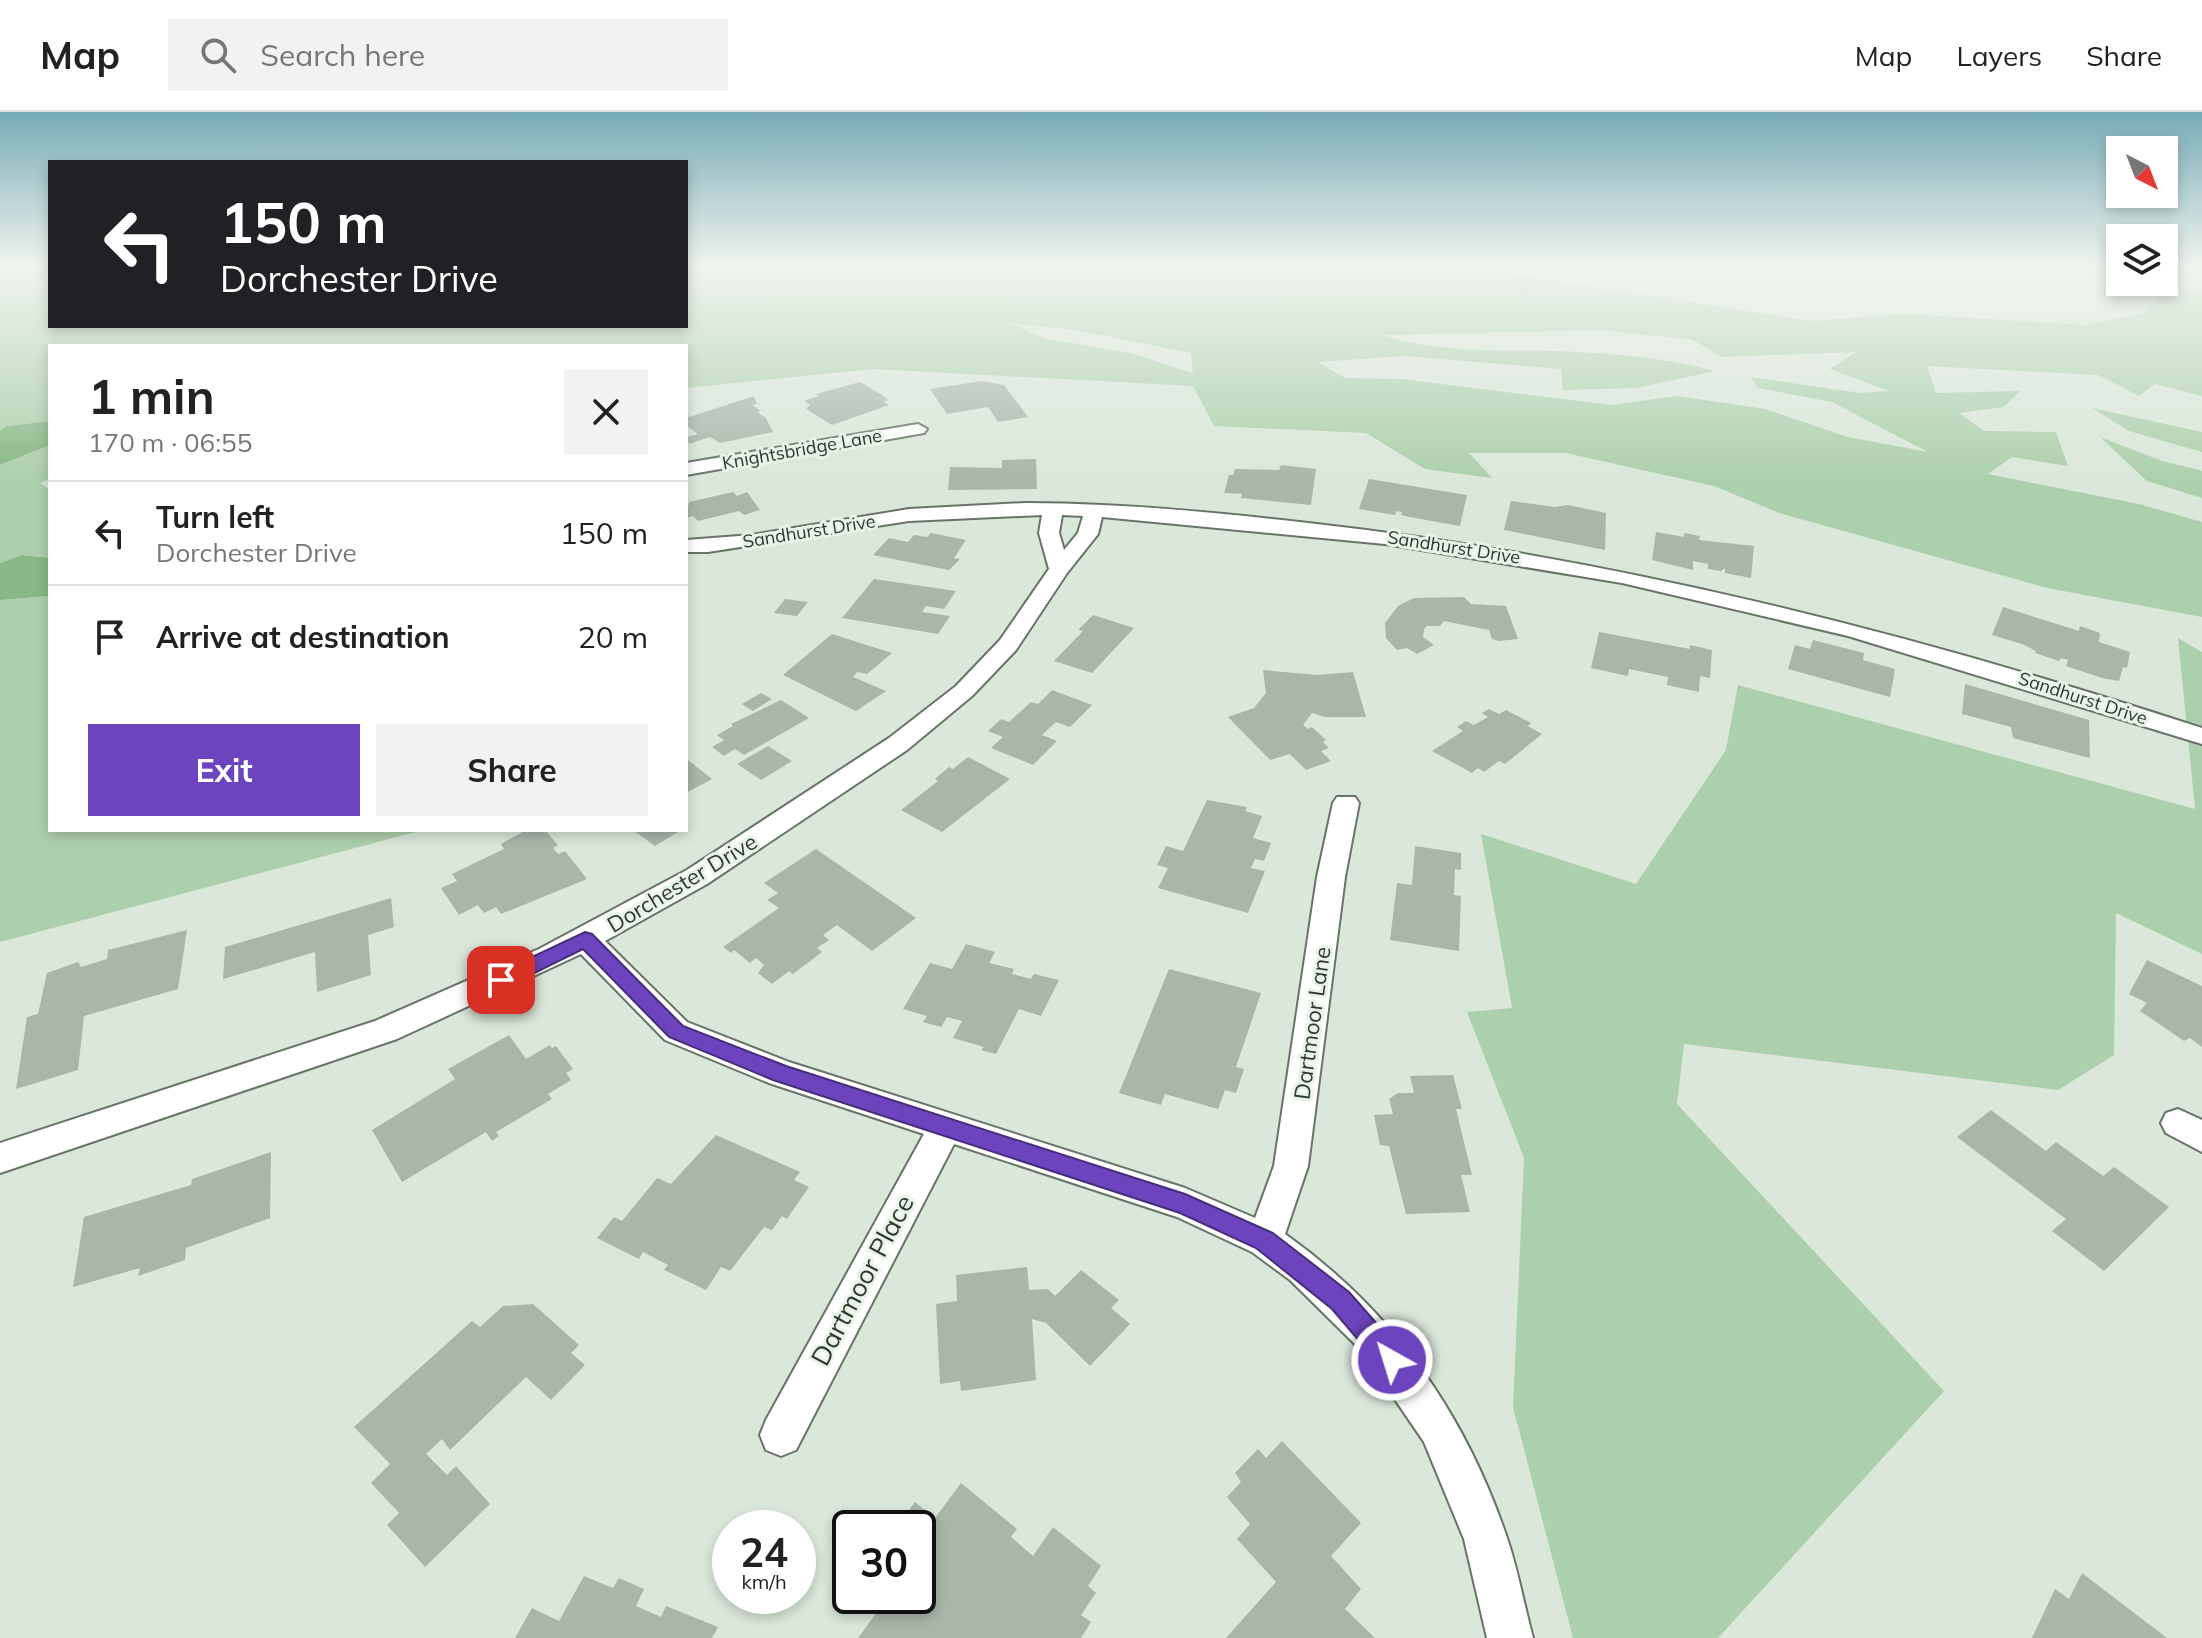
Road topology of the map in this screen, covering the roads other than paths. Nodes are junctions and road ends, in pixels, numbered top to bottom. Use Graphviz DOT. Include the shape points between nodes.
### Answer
graph roads {
  1 [pos="918,429"];
  2 [pos="688,469"];
  3 [pos="1053,509"];
  4 [pos="1094,511"];
  5 [pos="688,546"];
  6 [pos="1059,569"];
  7 [pos="2202,736"];
  8 [pos="1346,803"];
  9 [pos="585,939"];
  10 [pos="946,1126"];
  11 [pos="0,1158"];
  12 [pos="1265,1240"];
  13 [pos="781,1435"];
  14 [pos="1510,1638"];
  1 -- 2 [label="street, Knightsbridge Lane"];
  3 -- 4 [label="street, Sandhurst Drive"];
  3 -- 5 [label="street, Sandhurst Drive" via="946,512"];
  3 -- 6 [label="street" via="1049,533"];
  4 -- 6 [label="street, Dorchester Drive" via="1088,534"];
  4 -- 7 [label="street, Sandhurst Drive" via="1354,533 1611,574 1914,646"];
  6 -- 9 [label="street, Dorchester Drive" via="1008,645 933,717 734,854"];
  8 -- 12 [label="street, Dartmoor Lane" via="1291,1166"];
  9 -- 10 [label="street" via="676,1031 781,1073"];
  9 -- 11 [label="street, Dorchester Drive" via="386,1030"];
  10 -- 12 [label="street" via="1185,1204"];
  10 -- 13 [label="street, Dartmoor Place"];
  12 -- 14 [label="street" via="1331,1292 1376,1338 1438,1428 1486,1539"];
}
